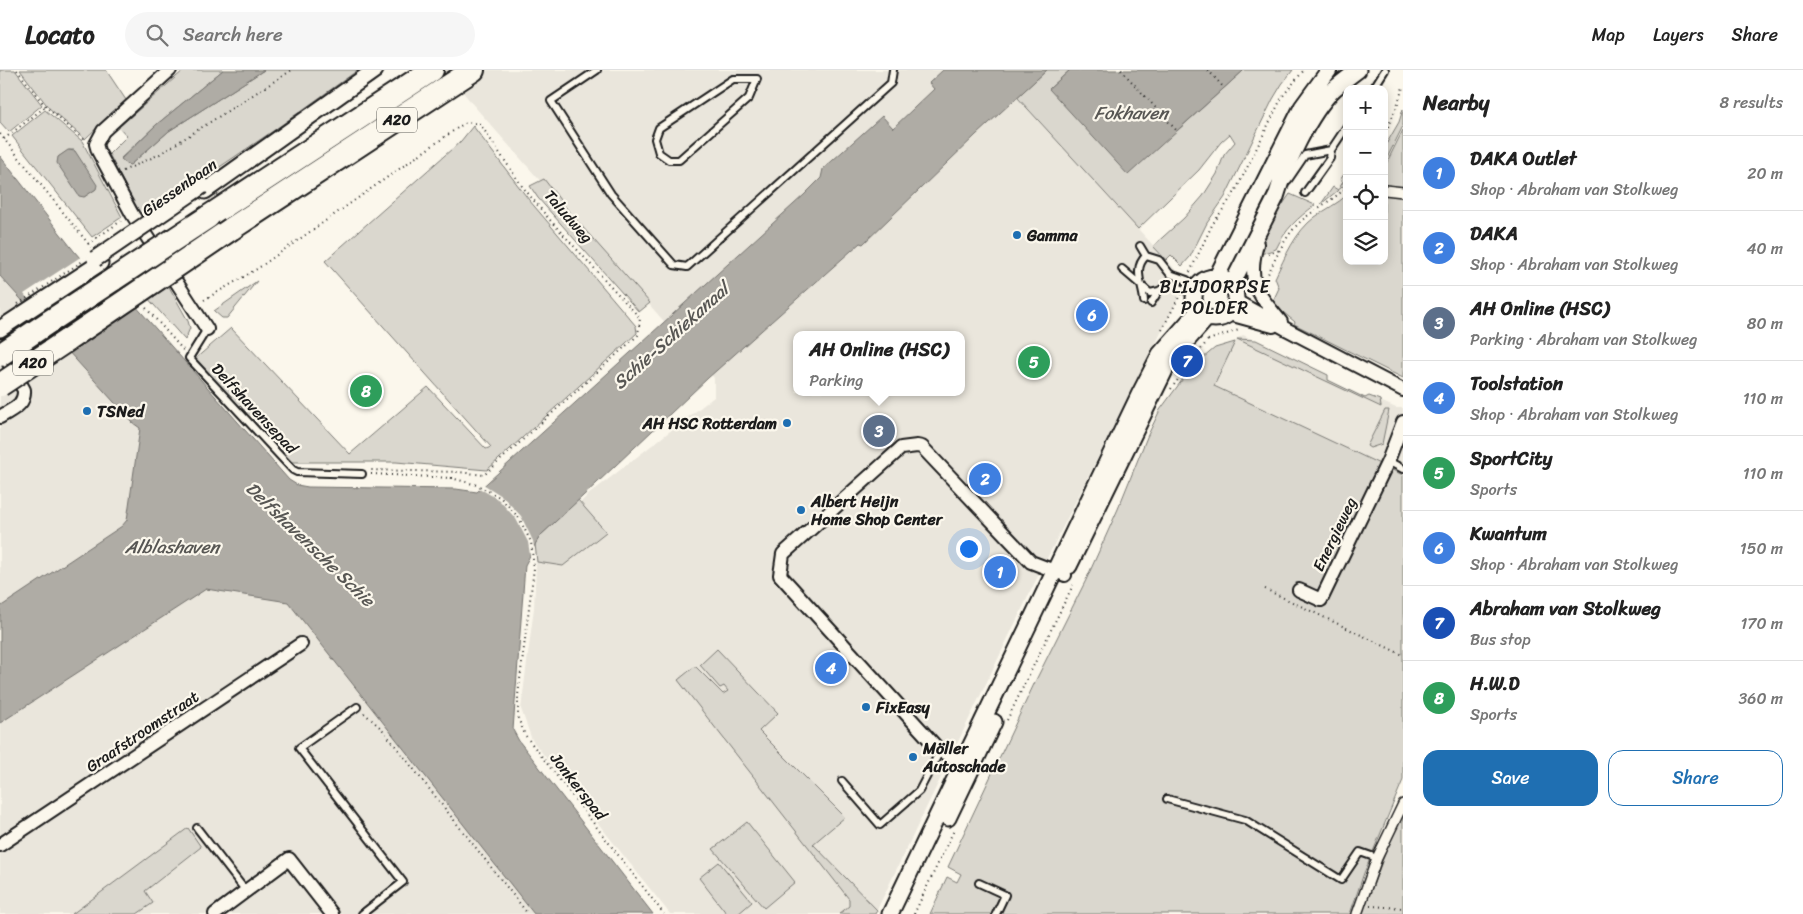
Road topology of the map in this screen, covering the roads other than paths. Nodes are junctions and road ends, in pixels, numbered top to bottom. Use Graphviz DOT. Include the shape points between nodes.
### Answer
graph roads {
  1 [pos="362,70"];
  2 [pos="375,70"];
  3 [pos="423,70"];
  4 [pos="432,70"];
  5 [pos="473,70"];
  6 [pos="597,70"];
  7 [pos="893,70"];
  8 [pos="1329,70"];
  9 [pos="1358,70"];
  10 [pos="1385,70"];
  11 [pos="169,71"];
  12 [pos="757,79"];
  13 [pos="1376,85"];
  14 [pos="390,97"];
  15 [pos="1344,130"];
  16 [pos="1331,150"];
  17 [pos="203,189"];
  18 [pos="1388,190"];
  19 [pos="1403,192"];
  20 [pos="1305,193"];
  21 [pos="1276,197"];
  22 [pos="1263,224"];
  23 [pos="1140,246"];
  24 [pos="1146,256"];
  25 [pos="1122,269"];
  26 [pos="1176,276"];
  27 [pos="1217,276"];
  28 [pos="1172,284"];
  29 [pos="1232,284"];
  30 [pos="1142,286"];
  31 [pos="1190,287"];
  32 [pos="1159,291"];
  33 [pos="1233,307"];
  34 [pos="1202,314"];
  35 [pos="0,322"];
  36 [pos="0,329"];
  37 [pos="207,329"];
  38 [pos="1288,330"];
  39 [pos="0,347"];
  40 [pos="0,355"];
  41 [pos="0,385"];
  42 [pos="1403,390"];
  43 [pos="0,417"];
  44 [pos="1403,422"];
  45 [pos="1388,461"];
  46 [pos="1403,469"];
  47 [pos="362,474"];
  48 [pos="1065,576"];
  49 [pos="1299,590"];
  50 [pos="301,644"];
  51 [pos="357,707"];
  52 [pos="940,750"];
  53 [pos="968,764"];
  54 [pos="842,781"];
  55 [pos="1166,798"];
  56 [pos="1403,804"];
  57 [pos="197,828"];
  58 [pos="0,845"];
  59 [pos="1377,858"];
  60 [pos="979,883"];
  61 [pos="245,890"];
  62 [pos="1359,910"];
  63 [pos="215,914"];
  64 [pos="332,914"];
  65 [pos="362,914"];
  66 [pos="890,914"];
  67 [pos="901,914"];
  68 [pos="996,914"];
  1 -- 17 [label="street, Giessenbaan"];
  2 -- 17 [label="street, Giessenbaan"];
  3 -- 14 [label="highway"];
  4 -- 14 [label="highway, A20"];
  5 -- 41 [label="highway, A20, bridge"];
  6 -- 7 [label="lane" via="551,101 611,194 674,265 682,267 687,267 891,83"];
  8 -- 27 [label="street" via="1302,107"];
  9 -- 21 [label="street" via="1317,110"];
  10 -- 13 [label="lane"];
  11 -- 37 [label="street" via="103,131 96,144 132,214"];
  12 -- 12 [label="lane" via="733,79 659,128 656,139 659,153 669,160 679,160 749,98"];
  14 -- 40 [label="highway, A20, bridge"];
  15 -- 16 [label="lane"];
  16 -- 20 [label="lane" via="1330,158"];
  16 -- 21 [label="lane" via="1305,155"];
  17 -- 35 [label="street, Giessenbaan, bridge"];
  17 -- 36 [label="street, Giessenbaan"];
  18 -- 19 [label="street"];
  21 -- 22 [label="street"];
  22 -- 29 [label="street"];
  22 -- 38 [label="street" via="1253,260 1253,275 1258,294"];
  23 -- 24 [label="lane"];
  24 -- 26 [label="lane" via="1159,260 1170,274"];
  24 -- 30 [label="lane" via="1138,267"];
  25 -- 30 [label="lane"];
  26 -- 28 [label="lane"];
  26 -- 31 [label="lane"];
  27 -- 29 [label="street"];
  27 -- 31 [label="street"];
  28 -- 31 [label="lane"];
  28 -- 32 [label="lane"];
  29 -- 33 [label="street" via="1236,292"];
  30 -- 32 [label="lane" via="1150,293"];
  30 -- 32 [label="lane" via="1147,302"];
  31 -- 34 [label="street" via="1195,306"];
  33 -- 34 [label="street" via="1219,319"];
  33 -- 38 [label="street"];
  33 -- 38 [label="street" via="1242,325"];
  34 -- 48 [label="street" via="1160,354 1139,396"];
  37 -- 47 [label="lane, Delfshavensepad" via="189,358 293,470"];
  38 -- 42 [label="street"];
  39 -- 43 [label="street" via="24,390 22,402"];
  44 -- 45 [label="street, Energieweg"];
  45 -- 46 [label="lane"];
  45 -- 49 [label="street, Energieweg" via="1321,600"];
  48 -- 52 [label="street" via="1031,562 918,446 901,448 783,554 780,575"];
  48 -- 53 [label="street"];
  50 -- 58 [label="street, Graafstroomstraat"];
  51 -- 65 [label="lane" via="299,748 403,882"];
  52 -- 53 [label="street"];
  52 -- 54 [label="lane" via="919,791 880,825"];
  53 -- 66 [label="street"];
  53 -- 67 [label="street"];
  55 -- 59 [label="lane" via="1245,820 1341,880 1360,852"];
  56 -- 59 [label="street"];
  57 -- 61 [label="lane"];
  59 -- 62 [label="street"];
  60 -- 68 [label="lane" via="1004,896"];
  61 -- 63 [label="street"];
  61 -- 64 [label="street" via="289,859"];
}
